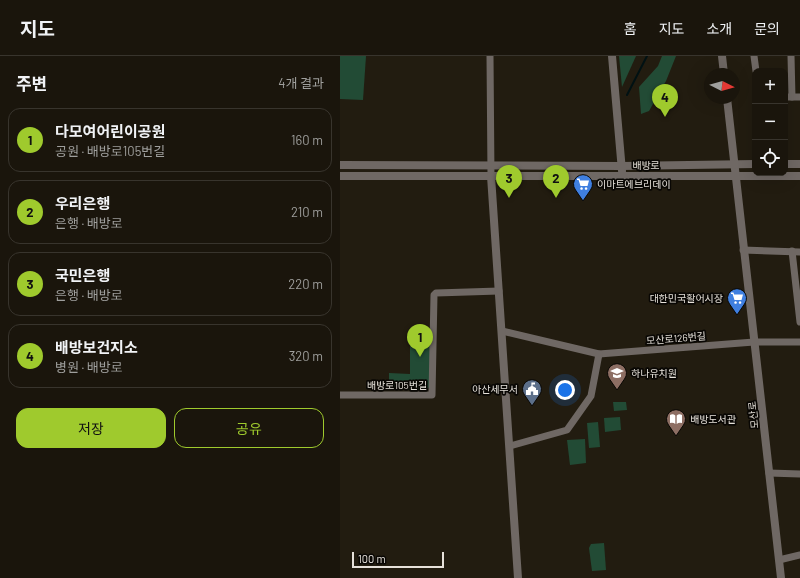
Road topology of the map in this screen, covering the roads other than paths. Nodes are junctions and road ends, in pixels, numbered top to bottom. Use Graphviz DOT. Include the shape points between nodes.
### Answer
graph roads {
  1 [pos="490,56"];
  2 [pos="612,56"];
  3 [pos="722,56"];
  4 [pos="754,56"];
  5 [pos="791,56"];
  6 [pos="723,68"];
  7 [pos="756,68"];
  8 [pos="788,97"];
  9 [pos="800,97"];
  10 [pos="728,104"];
  11 [pos="735,163"];
  12 [pos="491,164"];
  13 [pos="752,164"];
  14 [pos="788,164"];
  15 [pos="800,164"];
  16 [pos="340,165"];
  17 [pos="622,166"];
  18 [pos="736,175"];
  19 [pos="340,176"];
  20 [pos="491,176"];
  21 [pos="622,176"];
  22 [pos="800,176"];
  23 [pos="743,250"];
  24 [pos="796,251"];
  25 [pos="499,291"];
  26 [pos="800,322"];
  27 [pos="502,331"];
  28 [pos="754,342"];
  29 [pos="800,342"];
  30 [pos="599,354"];
  31 [pos="340,395"];
  32 [pos="510,446"];
  33 [pos="769,473"];
  34 [pos="800,474"];
  35 [pos="800,555"];
  36 [pos="779,560"];
  37 [pos="518,578"];
  38 [pos="781,578"];
  1 -- 12 [label="street"];
  2 -- 17 [label="street"];
  3 -- 6 [label="street"];
  4 -- 7 [label="street"];
  5 -- 8 [label="street"];
  8 -- 9 [label="street"];
  10 -- 11 [label="street, 모산로"];
  11 -- 13 [label="street, 배방로"];
  11 -- 17 [label="street, 배방로"];
  11 -- 18 [label="street, 모산로"];
  12 -- 16 [label="street, 배방로"];
  12 -- 17 [label="street, 배방로"];
  12 -- 20 [label="street"];
  14 -- 15 [label="street"];
  17 -- 21 [label="street"];
  18 -- 21 [label="street, 배방로"];
  18 -- 22 [label="street, 배방로"];
  18 -- 23 [label="street, 모산로"];
  19 -- 20 [label="street, 배방로"];
  20 -- 21 [label="street, 배방로"];
  20 -- 25 [label="street"];
  23 -- 24 [label="street"];
  23 -- 28 [label="street, 모산로"];
  24 -- 26 [label="street"];
  25 -- 27 [label="street"];
  25 -- 31 [label="street, 배방로105번길" via="434,294 432,395"];
  27 -- 30 [label="street, 모산로126번길"];
  27 -- 32 [label="street"];
  28 -- 29 [label="street, 모산로126번길"];
  28 -- 30 [label="street, 모산로126번길"];
  28 -- 33 [label="street, 모산로"];
  30 -- 32 [label="street" via="591,396 567,430"];
  32 -- 37 [label="street"];
  33 -- 34 [label="street"];
  33 -- 36 [label="street, 모산로"];
  35 -- 36 [label="street"];
  36 -- 38 [label="street, 모산로"];
}
